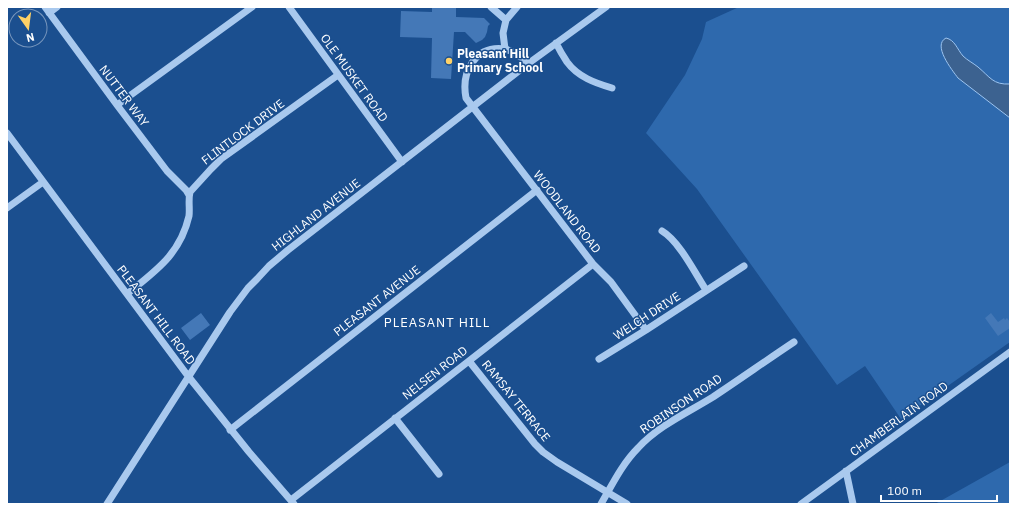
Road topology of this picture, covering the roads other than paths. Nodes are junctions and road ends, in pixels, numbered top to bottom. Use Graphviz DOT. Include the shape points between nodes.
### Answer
graph roads {
  1 [pos="252,7"];
  2 [pos="289,7"];
  3 [pos="491,7"];
  4 [pos="517,7"];
  5 [pos="606,7"];
  6 [pos="48,11"];
  7 [pos="506,20"];
  8 [pos="556,43"];
  9 [pos="505,49"];
  10 [pos="529,63"];
  11 [pos="338,75"];
  12 [pos="612,88"];
  13 [pos="117,105"];
  14 [pos="472,107"];
  15 [pos="7,133"];
  16 [pos="402,162"];
  17 [pos="43,182"];
  18 [pos="537,190"];
  19 [pos="189,196"];
  20 [pos="7,208"];
  21 [pos="662,231"];
  22 [pos="593,264"];
  23 [pos="744,266"];
  24 [pos="706,290"];
  25 [pos="127,294"];
  26 [pos="646,330"];
  27 [pos="794,342"];
  28 [pos="1010,352"];
  29 [pos="599,360"];
  30 [pos="469,361"];
  31 [pos="188,376"];
  32 [pos="395,418"];
  33 [pos="230,430"];
  34 [pos="846,471"];
  35 [pos="439,474"];
  36 [pos="607,492"];
  37 [pos="292,502"];
  38 [pos="107,504"];
  39 [pos="601,504"];
  40 [pos="627,504"];
  41 [pos="801,504"];
  42 [pos="853,504"];
  1 -- 13 [label="street"];
  2 -- 11 [label="street, OLE MUSKET ROAD"];
  3 -- 7 [label="street"];
  4 -- 7 [label="street"];
  5 -- 8 [label="street, HIGHLAND AVENUE"];
  6 -- 13 [label="street, NUTTER WAY"];
  7 -- 9 [label="street" via="503,33"];
  8 -- 10 [label="street, HIGHLAND AVENUE"];
  8 -- 12 [label="street" via="576,71 596,83"];
  9 -- 10 [label="street"];
  9 -- 14 [label="street, WOODLAND ROAD" via="485,52 473,60 465,88 466,98"];
  10 -- 14 [label="street, HIGHLAND AVENUE"];
  11 -- 16 [label="street, OLE MUSKET ROAD"];
  11 -- 19 [label="street, FLINTLOCK DRIVE" via="221,159 192,188"];
  13 -- 19 [label="street, NUTTER WAY"];
  14 -- 16 [label="street, HIGHLAND AVENUE"];
  14 -- 18 [label="street, WOODLAND ROAD"];
  15 -- 17 [label="street, PLEASANT HILL ROAD"];
  16 -- 31 [label="street, HIGHLAND AVENUE" via="263,272 230,312"];
  17 -- 20 [label="street"];
  17 -- 25 [label="street, PLEASANT HILL ROAD"];
  18 -- 22 [label="street, WOODLAND ROAD"];
  18 -- 33 [label="street, PLEASANT AVENUE"];
  19 -- 25 [label="street" via="188,217 175,249 162,265"];
  21 -- 24 [label="street" via="682,252"];
  22 -- 26 [label="street, WOODLAND ROAD" via="611,282"];
  22 -- 30 [label="street, NELSEN ROAD"];
  23 -- 24 [label="street, WELCH DRIVE"];
  24 -- 26 [label="street, WELCH DRIVE"];
  25 -- 31 [label="street, PLEASANT HILL ROAD"];
  26 -- 29 [label="street, WELCH DRIVE"];
  27 -- 36 [label="street, ROBINSON ROAD" via="648,438 628,460"];
  28 -- 34 [label="street, CHAMBERLAIN ROAD"];
  30 -- 32 [label="street, NELSEN ROAD"];
  30 -- 36 [label="street, RAMSAY TERRACE" via="538,447 557,462"];
  31 -- 33 [label="street, PLEASANT HILL ROAD"];
  31 -- 38 [label="street, HIGHLAND AVENUE"];
  32 -- 35 [label="street"];
  32 -- 37 [label="street, NELSEN ROAD"];
  33 -- 37 [label="street, PLEASANT HILL ROAD"];
  34 -- 41 [label="street, CHAMBERLAIN ROAD"];
  34 -- 42 [label="street"];
  36 -- 39 [label="street, ROBINSON ROAD"];
  36 -- 40 [label="street, RAMSAY TERRACE"];
}
